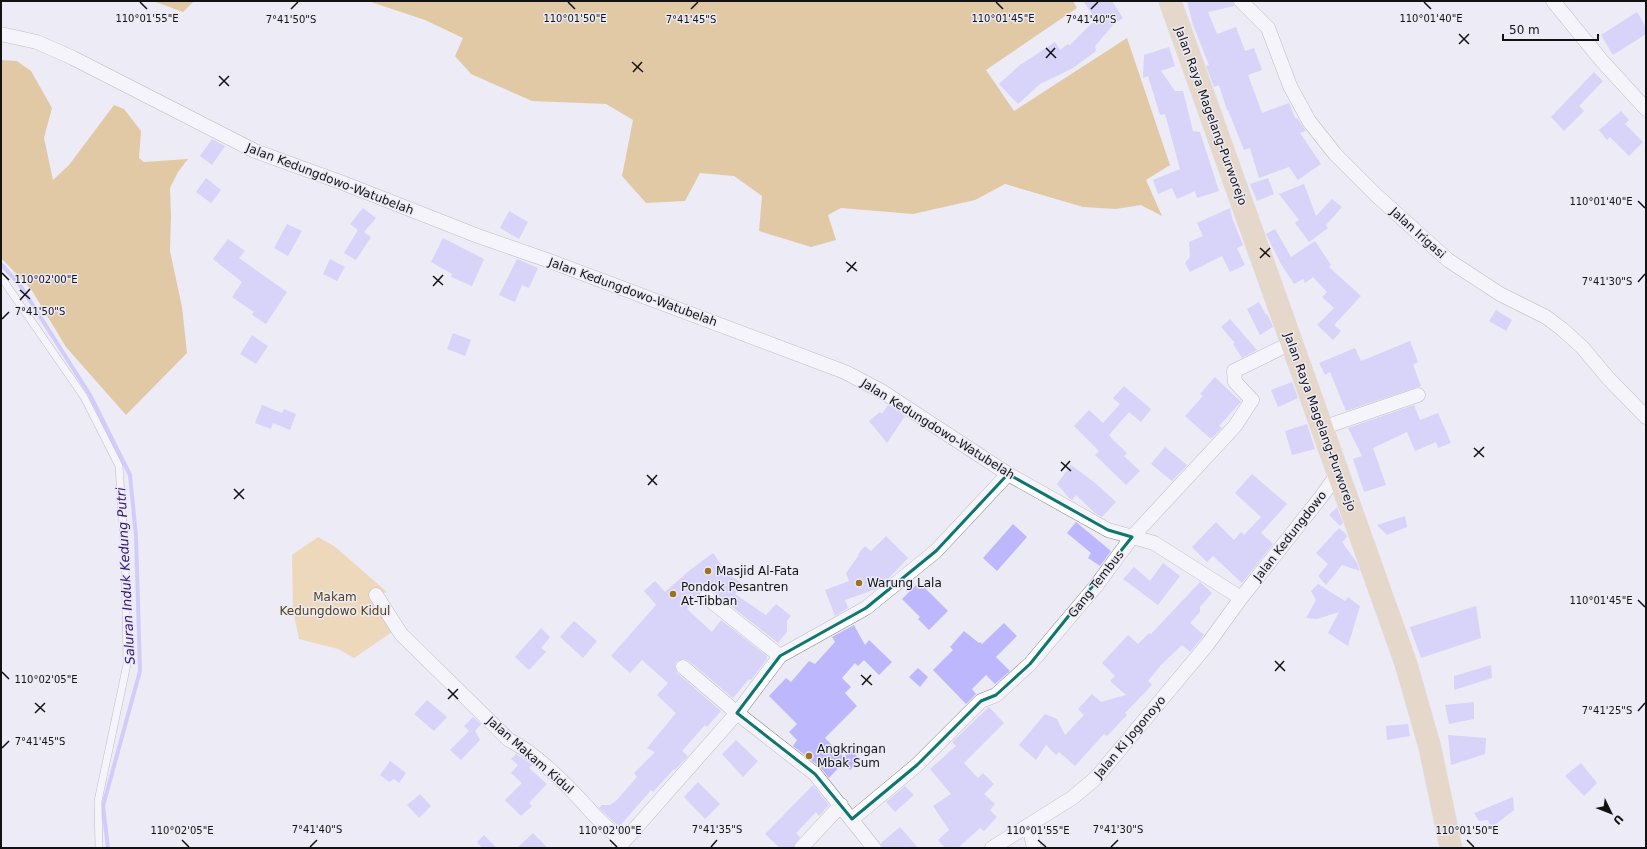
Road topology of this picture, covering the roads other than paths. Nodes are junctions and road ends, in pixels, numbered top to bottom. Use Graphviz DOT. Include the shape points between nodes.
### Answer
graph roads {
  1 [pos="1170,1"];
  2 [pos="1241,1"];
  3 [pos="1552,1"];
  4 [pos="1,34"];
  5 [pos="1646,109"];
  6 [pos="1,277"];
  7 [pos="1291,343"];
  8 [pos="1418,395"];
  9 [pos="1646,417"];
  10 [pos="1322,428"];
  11 [pos="1339,472"];
  12 [pos="1008,474"];
  13 [pos="1132,537"];
  14 [pos="376,595"];
  15 [pos="706,597"];
  16 [pos="1241,598"];
  17 [pos="780,656"];
  18 [pos="683,667"];
  19 [pos="737,713"];
  20 [pos="842,805"];
  21 [pos="852,819"];
  22 [pos="1029,825"];
  23 [pos="621,845"];
  24 [pos="99,848"];
  25 [pos="801,848"];
  26 [pos="874,848"];
  27 [pos="992,848"];
  28 [pos="1034,848"];
  29 [pos="1451,848"];
  1 -- 7 [label="main road, Jalan Raya Magelang-Purworejo"];
  2 -- 9 [label="street, Jalan Irigasi" via="1268,28 1290,86 1309,122 1335,154 1448,260 1500,294 1546,317 1562,329 1582,347"];
  3 -- 5 [label="street"];
  4 -- 12 [label="street, Jalan Kedungdowo-Watubelah" via="37,42 73,58 255,152 845,372 883,392"];
  6 -- 24 [label="lane" via="84,397 119,466 126,555 128,664 98,801"];
  7 -- 10 [label="main road, Jalan Raya Magelang-Purworejo"];
  7 -- 13 [label="street, Gang Tembus" via="1234,371 1235,382 1252,400 1235,426"];
  8 -- 10 [label="street"];
  10 -- 11 [label="main road, Jalan Raya Magelang-Purworejo"];
  11 -- 16 [label="street, Jalan Kedungdowo"];
  11 -- 29 [label="main road, Jalan Raya Magelang-Purworejo" via="1393,623 1422,716"];
  12 -- 13 [label="street, Jalan Kedungdowo-Watubelah" via="1108,530"];
  12 -- 17 [label="street" via="936,551 866,608"];
  13 -- 16 [label="street, Jalan Kedungdowo-Watubelah" via="1154,543"];
  13 -- 21 [label="street, Gang Tembus" via="1096,586 1030,664 996,696 981,701 917,765"];
  14 -- 23 [label="street, Jalan Makam Kidul" via="401,634 509,740 524,749 572,790"];
  15 -- 17 [label="street"];
  16 -- 22 [label="street, Jalan Ki Jogonoyo" via="1207,645 1096,778 1072,798"];
  17 -- 19 [label="street"];
  18 -- 19 [label="street"];
  19 -- 20 [label="street" via="815,774"];
  19 -- 23 [label="street"];
  20 -- 21 [label="street"];
  20 -- 25 [label="street"];
  21 -- 26 [label="street"];
  22 -- 27 [label="street, Jalan Ki Jogonoyo"];
  22 -- 28 [label="street"];
}
